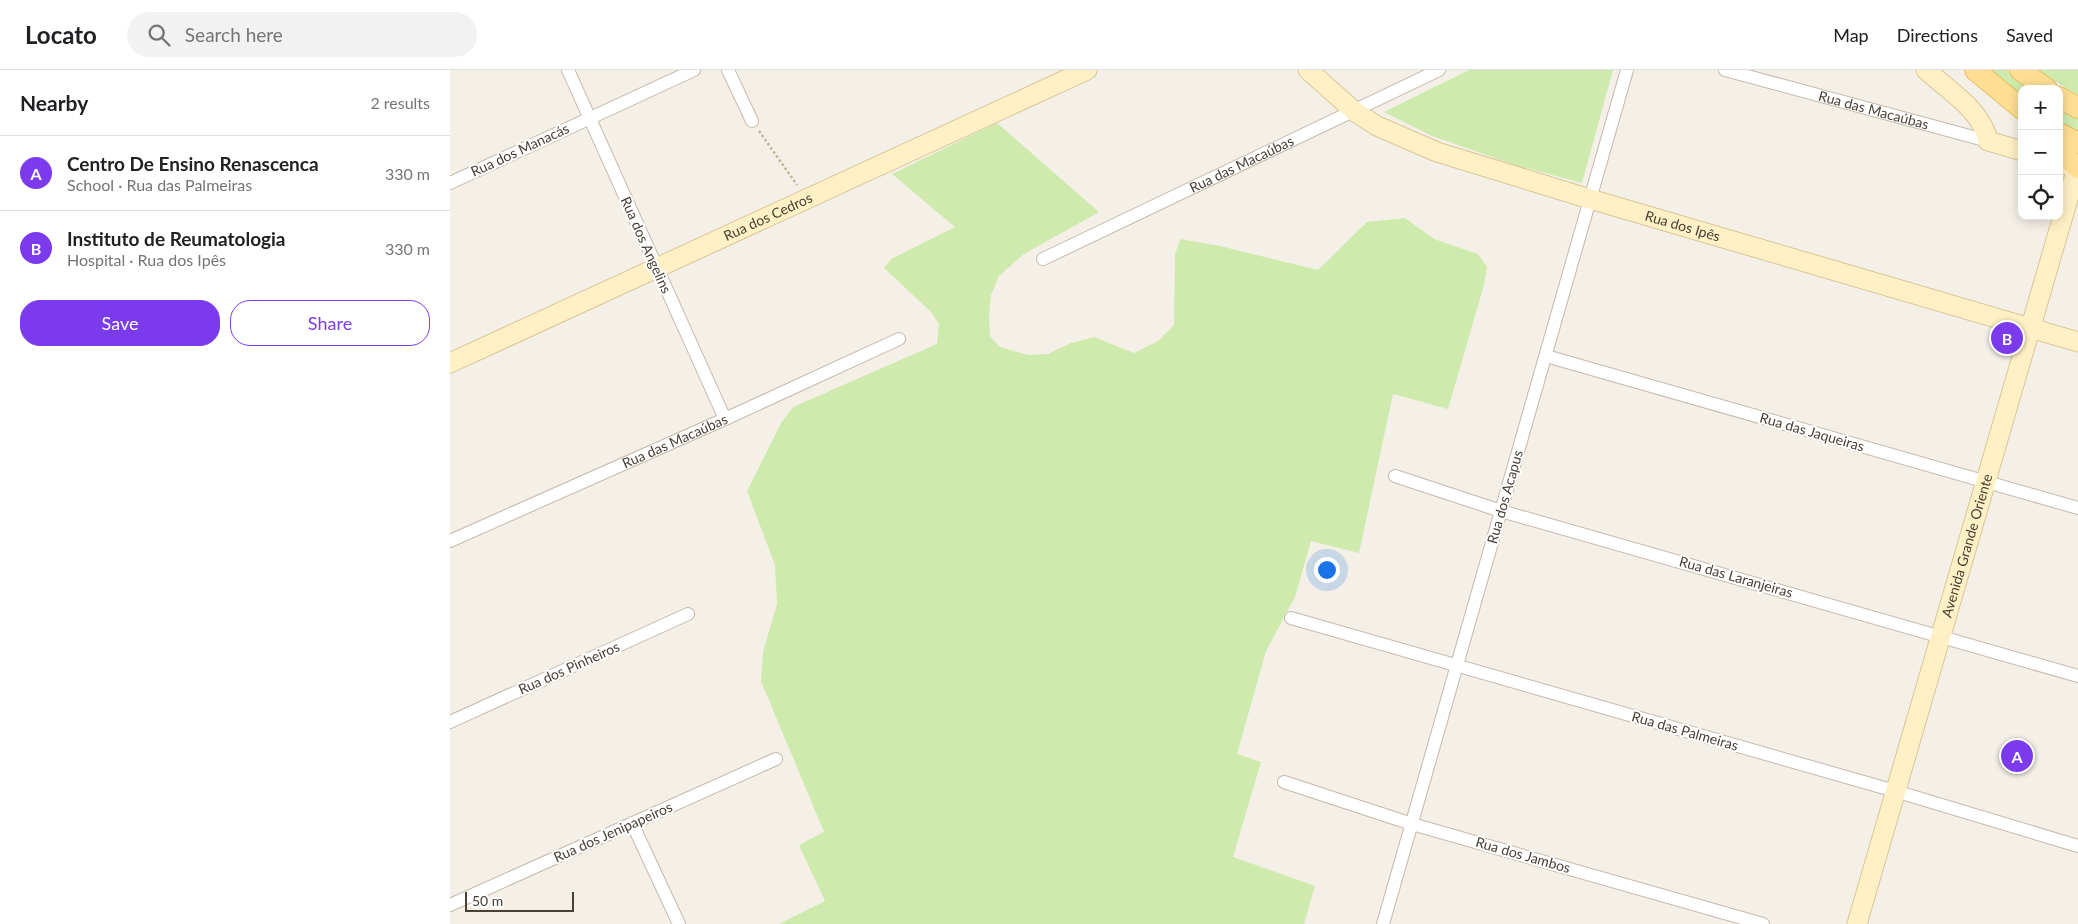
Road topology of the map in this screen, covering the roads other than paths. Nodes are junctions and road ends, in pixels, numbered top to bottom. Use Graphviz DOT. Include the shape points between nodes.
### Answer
graph roads {
  1 [pos="568,70"];
  2 [pos="694,70"];
  3 [pos="728,70"];
  4 [pos="1087,70"];
  5 [pos="1308,70"];
  6 [pos="1439,70"];
  7 [pos="1628,70"];
  8 [pos="1726,70"];
  9 [pos="1926,70"];
  10 [pos="1975,70"];
  11 [pos="2020,70"];
  12 [pos="2041,85"];
  13 [pos="1996,89"];
  14 [pos="2063,99"];
  15 [pos="2018,105"];
  16 [pos="2078,108"];
  17 [pos="1354,111"];
  18 [pos="2018,111"];
  19 [pos="590,118"];
  20 [pos="752,121"];
  21 [pos="2063,135"];
  22 [pos="1988,141"];
  23 [pos="2078,143"];
  24 [pos="2018,150"];
  25 [pos="2063,155"];
  26 [pos="2063,164"];
  27 [pos="2078,168"];
  28 [pos="450,183"];
  29 [pos="1590,199"];
  30 [pos="1043,259"];
  31 [pos="657,268"];
  32 [pos="2029,328"];
  33 [pos="899,339"];
  34 [pos="2078,342"];
  35 [pos="1546,356"];
  36 [pos="450,363"];
  37 [pos="724,420"];
  38 [pos="1395,476"];
  39 [pos="1985,481"];
  40 [pos="2078,508"];
  41 [pos="1501,511"];
  42 [pos="450,541"];
  43 [pos="688,614"];
  44 [pos="1291,618"];
  45 [pos="1940,635"];
  46 [pos="1457,667"];
  47 [pos="2078,676"];
  48 [pos="450,722"];
  49 [pos="776,759"];
  50 [pos="1284,782"];
  51 [pos="1895,791"];
  52 [pos="632,823"];
  53 [pos="1412,824"];
  54 [pos="2078,846"];
  55 [pos="450,905"];
  56 [pos="679,924"];
  57 [pos="1383,924"];
  58 [pos="1763,924"];
  59 [pos="1856,924"];
  1 -- 19 [label="street, Rua dos Angelins"];
  2 -- 19 [label="street, Rua dos Manacás"];
  3 -- 20 [label="street"];
  4 -- 31 [label="street, Rua dos Cedros"];
  5 -- 17 [label="street, Rua dos Ipês"];
  6 -- 17 [label="street, Rua das Macaúbas"];
  7 -- 29 [label="street, Rua dos Acapus"];
  8 -- 22 [label="street, Rua das Macaúbas"];
  9 -- 22 [label="street" via="1977,116"];
  10 -- 13 [label="main road"];
  11 -- 12 [label="main road"];
  13 -- 15 [label="main road"];
  13 -- 18 [label="main road"];
  14 -- 16 [label="main road"];
  17 -- 29 [label="street, Rua dos Ipês" via="1400,137 1437,152"];
  17 -- 30 [label="street, Rua das Macaúbas"];
  19 -- 28 [label="street, Rua dos Manacás"];
  19 -- 31 [label="street, Rua dos Angelins"];
  21 -- 23 [label="main road"];
  22 -- 24 [label="street, Rua das Macaúbas"];
  25 -- 27 [label="main road"];
  26 -- 27 [label="street"];
  27 -- 32 [label="street, Avenida Grande Oriente"];
  29 -- 32 [label="street, Rua dos Ipês"];
  29 -- 35 [label="street, Rua dos Acapus"];
  31 -- 36 [label="street, Rua dos Cedros"];
  31 -- 37 [label="street, Rua dos Angelins"];
  32 -- 34 [label="street, Rua dos Ipês"];
  32 -- 39 [label="street, Avenida Grande Oriente"];
  33 -- 37 [label="street, Rua das Macaúbas"];
  35 -- 39 [label="street, Rua das Jaqueiras"];
  35 -- 41 [label="street, Rua dos Acapus"];
  37 -- 42 [label="street, Rua das Macaúbas"];
  38 -- 41 [label="street, Rua das Laranjeiras"];
  39 -- 40 [label="street, Rua das Jaqueiras"];
  39 -- 45 [label="street, Avenida Grande Oriente"];
  41 -- 45 [label="street, Rua das Laranjeiras"];
  41 -- 46 [label="street, Rua dos Acapus"];
  43 -- 48 [label="street, Rua dos Pinheiros"];
  44 -- 46 [label="street, Rua das Palmeiras"];
  45 -- 47 [label="street, Rua das Laranjeiras"];
  45 -- 51 [label="street, Avenida Grande Oriente"];
  46 -- 51 [label="street, Rua das Palmeiras"];
  46 -- 53 [label="street, Rua dos Acapus"];
  49 -- 52 [label="street, Rua dos Jenipapeiros"];
  50 -- 53 [label="street, Rua dos Jambos"];
  51 -- 54 [label="street, Rua das Palmeiras"];
  51 -- 59 [label="street, Avenida Grande Oriente"];
  52 -- 55 [label="street, Rua dos Jenipapeiros"];
  52 -- 56 [label="street"];
  53 -- 57 [label="street, Rua dos Acapus"];
  53 -- 58 [label="street, Rua dos Jambos"];
}
